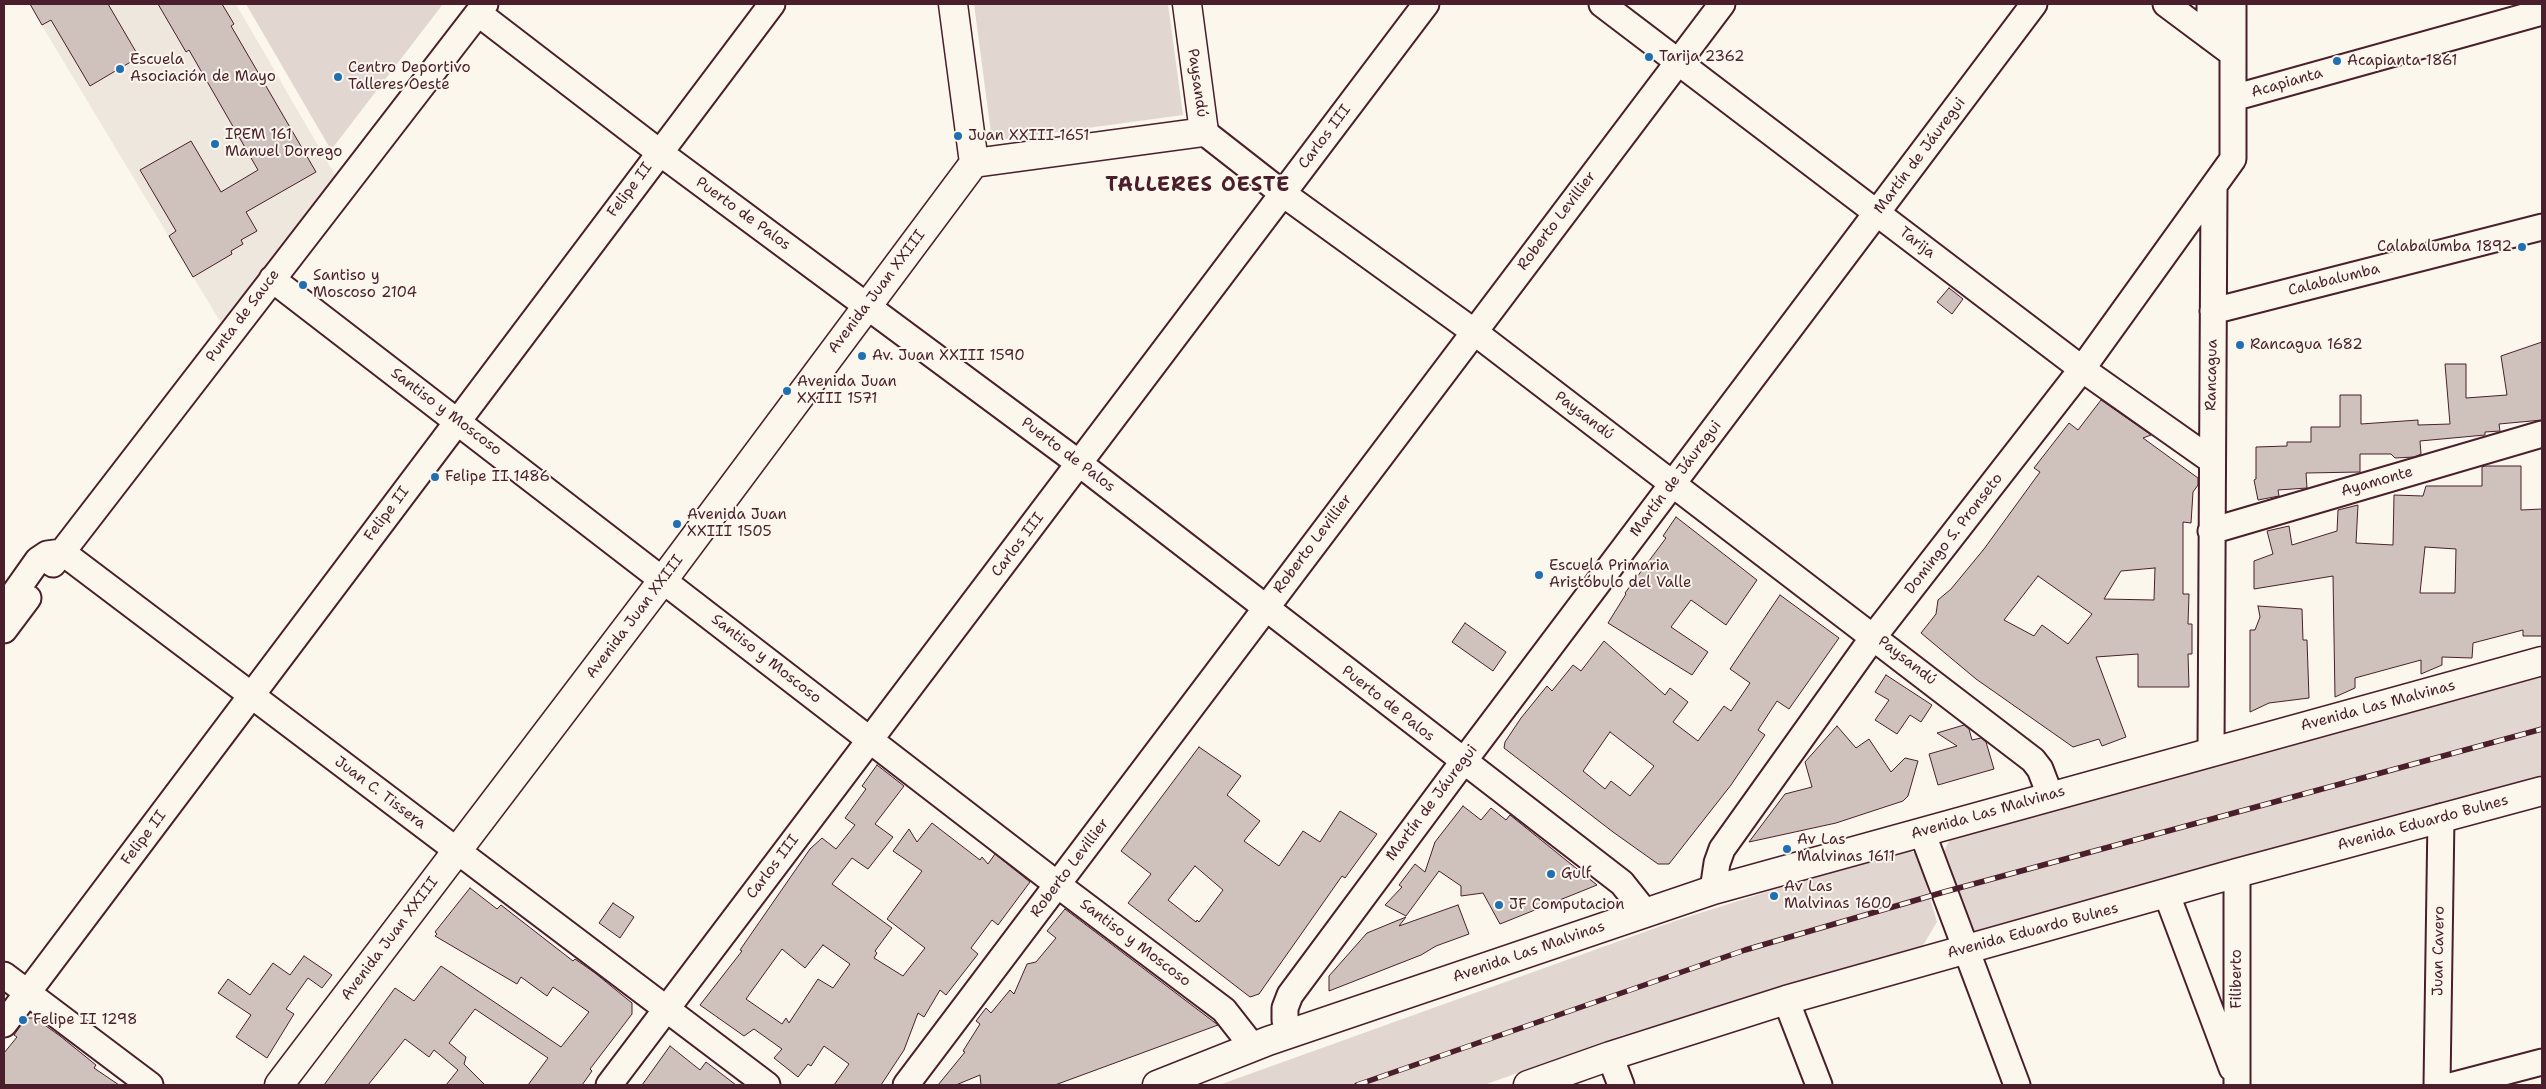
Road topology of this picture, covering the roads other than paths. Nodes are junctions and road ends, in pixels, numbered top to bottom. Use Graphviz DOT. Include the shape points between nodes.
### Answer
graph roads {
  1 [pos="772,4"];
  2 [pos="953,4"];
  3 [pos="1187,4"];
  4 [pos="1426,4"];
  5 [pos="1602,4"];
  6 [pos="1722,4"];
  7 [pos="2034,4"];
  8 [pos="2166,4"];
  9 [pos="2210,4"];
  10 [pos="2233,4"];
  11 [pos="481,8"];
  12 [pos="2542,12"];
  13 [pos="2210,37"];
  14 [pos="2233,54"];
  15 [pos="1678,62"];
  16 [pos="2233,98"];
  17 [pos="1204,132"];
  18 [pos="659,152"];
  19 [pos="974,162"];
  20 [pos="2214,188"];
  21 [pos="1282,193"];
  22 [pos="1878,212"];
  23 [pos="2542,227"];
  24 [pos="272,279"];
  25 [pos="868,305"];
  26 [pos="2213,311"];
  27 [pos="1473,331"];
  28 [pos="2082,370"];
  29 [pos="457,420"];
  30 [pos="2542,434"];
  31 [pos="2211,460"];
  32 [pos="1080,464"];
  33 [pos="1672,484"];
  34 [pos="2211,531"];
  35 [pos="62,552"];
  36 [pos="663,580"];
  37 [pos="4,608"];
  38 [pos="1265,608"];
  39 [pos="4,630"];
  40 [pos="1874,636"];
  41 [pos="2542,661"];
  42 [pos="251,695"];
  43 [pos="870,740"];
  44 [pos="2211,751"];
  45 [pos="1463,762"];
  46 [pos="2542,791"];
  47 [pos="2050,795"];
  48 [pos="2441,817"];
  49 [pos="1922,832"];
  50 [pos="457,852"];
  51 [pos="2237,873"];
  52 [pos="1058,885"];
  53 [pos="1713,890"];
  54 [pos="2167,895"];
  55 [pos="1645,912"];
  56 [pos="1966,950"];
  57 [pos="4,975"];
  58 [pos="28,993"];
  59 [pos="1786,1000"];
  60 [pos="666,1009"];
  61 [pos="4,1024"];
  62 [pos="1289,1034"];
  63 [pos="1253,1047"];
  64 [pos="1610,1056"];
  65 [pos="2542,1062"];
  66 [pos="150,1085"];
  67 [pos="279,1085"];
  68 [pos="609,1085"];
  69 [pos="766,1085"];
  70 [pos="906,1085"];
  71 [pos="1157,1085"];
  72 [pos="1528,1085"];
  73 [pos="1622,1085"];
  74 [pos="1819,1085"];
  75 [pos="2017,1085"];
  76 [pos="2238,1085"];
  77 [pos="2437,1085"];
  78 [pos="2454,1085"];
  1 -- 18 [label="street, Felipe II"];
  2 -- 19 [label="main road"];
  3 -- 17 [label="main road, Paysandú"];
  4 -- 21 [label="street, Carlos III"];
  5 -- 15 [label="street, Tarija"];
  6 -- 15 [label="street, Roberto Levillier"];
  7 -- 22 [label="street, Martín de Jáuregui"];
  8 -- 13 [label="street"];
  9 -- 13 [label="street"];
  10 -- 14 [label="street"];
  11 -- 18 [label="street, Puerto de Palos"];
  11 -- 24 [label="street, Punta de Sauce"];
  12 -- 16 [label="street, Acapianta"];
  13 -- 14 [label="street"];
  14 -- 16 [label="street"];
  15 -- 22 [label="street, Tarija"];
  15 -- 27 [label="street, Roberto Levillier"];
  16 -- 20 [label="street" via="2233,159"];
  17 -- 19 [label="main road"];
  17 -- 21 [label="street, Paysandú"];
  18 -- 25 [label="street, Puerto de Palos"];
  18 -- 29 [label="street, Felipe II"];
  19 -- 25 [label="main road, Avenida Juan XXIII"];
  20 -- 26 [label="street, Rancagua"];
  20 -- 28 [label="street, Domingo S. Pronseto"];
  21 -- 27 [label="street, Paysandú"];
  21 -- 32 [label="street, Carlos III"];
  22 -- 28 [label="street, Tarija"];
  22 -- 33 [label="street, Martín de Jáuregui"];
  23 -- 26 [label="street, Calabalumba"];
  24 -- 29 [label="street, Santiso y Moscoso"];
  24 -- 35 [label="street, Punta de Sauce"];
  25 -- 32 [label="street, Puerto de Palos"];
  25 -- 36 [label="main road, Avenida Juan XXIII"];
  26 -- 31 [label="street, Rancagua"];
  27 -- 33 [label="street, Paysandú"];
  27 -- 38 [label="street, Roberto Levillier"];
  28 -- 31 [label="street, Tarija"];
  28 -- 40 [label="street, Domingo S. Pronseto"];
  29 -- 36 [label="street, Santiso y Moscoso"];
  29 -- 42 [label="street, Felipe II"];
  30 -- 34 [label="street, Ayamonte"];
  31 -- 34 [label="street, Rancagua"];
  32 -- 38 [label="street, Puerto de Palos"];
  32 -- 43 [label="street, Carlos III"];
  33 -- 40 [label="street, Paysandú"];
  33 -- 45 [label="street, Martín de Jáuregui"];
  34 -- 44 [label="street, Rancagua"];
  35 -- 37 [label="street" via="46,554 38,560"];
  35 -- 39 [label="street, Punta de Sauce"];
  35 -- 42 [label="street, Juan C. Tissera"];
  36 -- 43 [label="street, Santiso y Moscoso"];
  36 -- 50 [label="main road, Avenida Juan XXIII"];
  38 -- 45 [label="street, Puerto de Palos"];
  38 -- 52 [label="street, Roberto Levillier"];
  40 -- 47 [label="street, Paysandú" via="2033,760"];
  40 -- 53 [label="street, Domingo S. Pronseto" via="1722,849 1716,863"];
  41 -- 44 [label="main road, Avenida Las Malvinas"];
  42 -- 50 [label="street, Juan C. Tissera"];
  42 -- 58 [label="street, Felipe II"];
  43 -- 52 [label="street, Santiso y Moscoso"];
  43 -- 60 [label="street, Carlos III"];
  44 -- 47 [label="main road, Avenida Las Malvinas"];
  45 -- 55 [label="street, Puerto de Palos" via="1622,883"];
  45 -- 62 [label="street, Martín de Jáuregui" via="1290,995 1284,1020"];
  46 -- 48 [label="main road, Avenida Eduardo Bulnes"];
  47 -- 49 [label="main road, Avenida Las Malvinas"];
  48 -- 51 [label="main road, Avenida Eduardo Bulnes"];
  48 -- 77 [label="street, Juan Cavero"];
  49 -- 53 [label="main road, Avenida Las Malvinas"];
  49 -- 56 [label="street"];
  50 -- 60 [label="street, Juan C. Tissera"];
  50 -- 67 [label="main road, Avenida Juan XXIII"];
  51 -- 54 [label="main road, Avenida Eduardo Bulnes"];
  51 -- 76 [label="street, Filiberto"];
  52 -- 63 [label="street, Santiso y Moscoso" via="1224,1010"];
  52 -- 70 [label="street, Roberto Levillier"];
  53 -- 55 [label="main road, Avenida Las Malvinas"];
  54 -- 56 [label="main road, Avenida Eduardo Bulnes"];
  54 -- 76 [label="street, Filiberto"];
  55 -- 62 [label="main road, Avenida Las Malvinas"];
  56 -- 59 [label="main road, Avenida Eduardo Bulnes"];
  56 -- 75 [label="street"];
  57 -- 58 [label="street"];
  58 -- 61 [label="street, Felipe II"];
  58 -- 66 [label="street"];
  59 -- 64 [label="main road, Avenida Eduardo Bulnes"];
  59 -- 74 [label="street"];
  60 -- 68 [label="street, Carlos III"];
  60 -- 69 [label="street, Juan C. Tissera"];
  62 -- 63 [label="main road, Avenida Las Malvinas"];
  63 -- 71 [label="main road, Avenida Las Malvinas"];
  64 -- 72 [label="main road, Avenida Eduardo Bulnes"];
  64 -- 73 [label="street"];
  65 -- 78 [label="street"];
}
